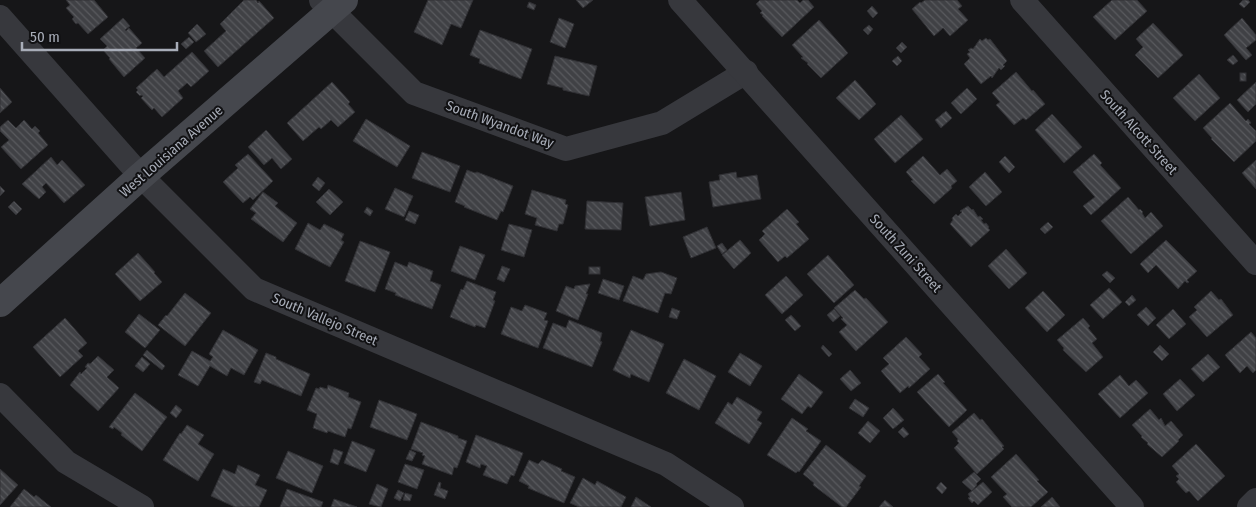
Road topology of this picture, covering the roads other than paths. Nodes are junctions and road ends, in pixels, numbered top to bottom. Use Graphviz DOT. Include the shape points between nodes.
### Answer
graph roads {
  1 [pos="680,0"];
  2 [pos="1022,0"];
  3 [pos="332,4"];
  4 [pos="0,17"];
  5 [pos="746,72"];
  6 [pos="141,176"];
  7 [pos="1256,263"];
  8 [pos="0,303"];
  9 [pos="0,395"];
  10 [pos="1256,500"];
  11 [pos="142,507"];
  12 [pos="732,507"];
  13 [pos="1132,507"];
  14 [pos="1248,507"];
  1 -- 5 [label="street, South Zuni Street"];
  2 -- 7 [label="street, South Alcott Street"];
  3 -- 5 [label="street, South Wyandot Way" via="414,93 566,149 662,123"];
  3 -- 6 [label="street, West Louisiana Avenue"];
  4 -- 6 [label="street, South Vallejo Street"];
  5 -- 13 [label="street, South Zuni Street"];
  6 -- 8 [label="street, West Louisiana Avenue"];
  6 -- 12 [label="street, South Vallejo Street" via="254,289 666,464"];
  9 -- 11 [label="street" via="66,462"];
  10 -- 14 [label="street"];
}
